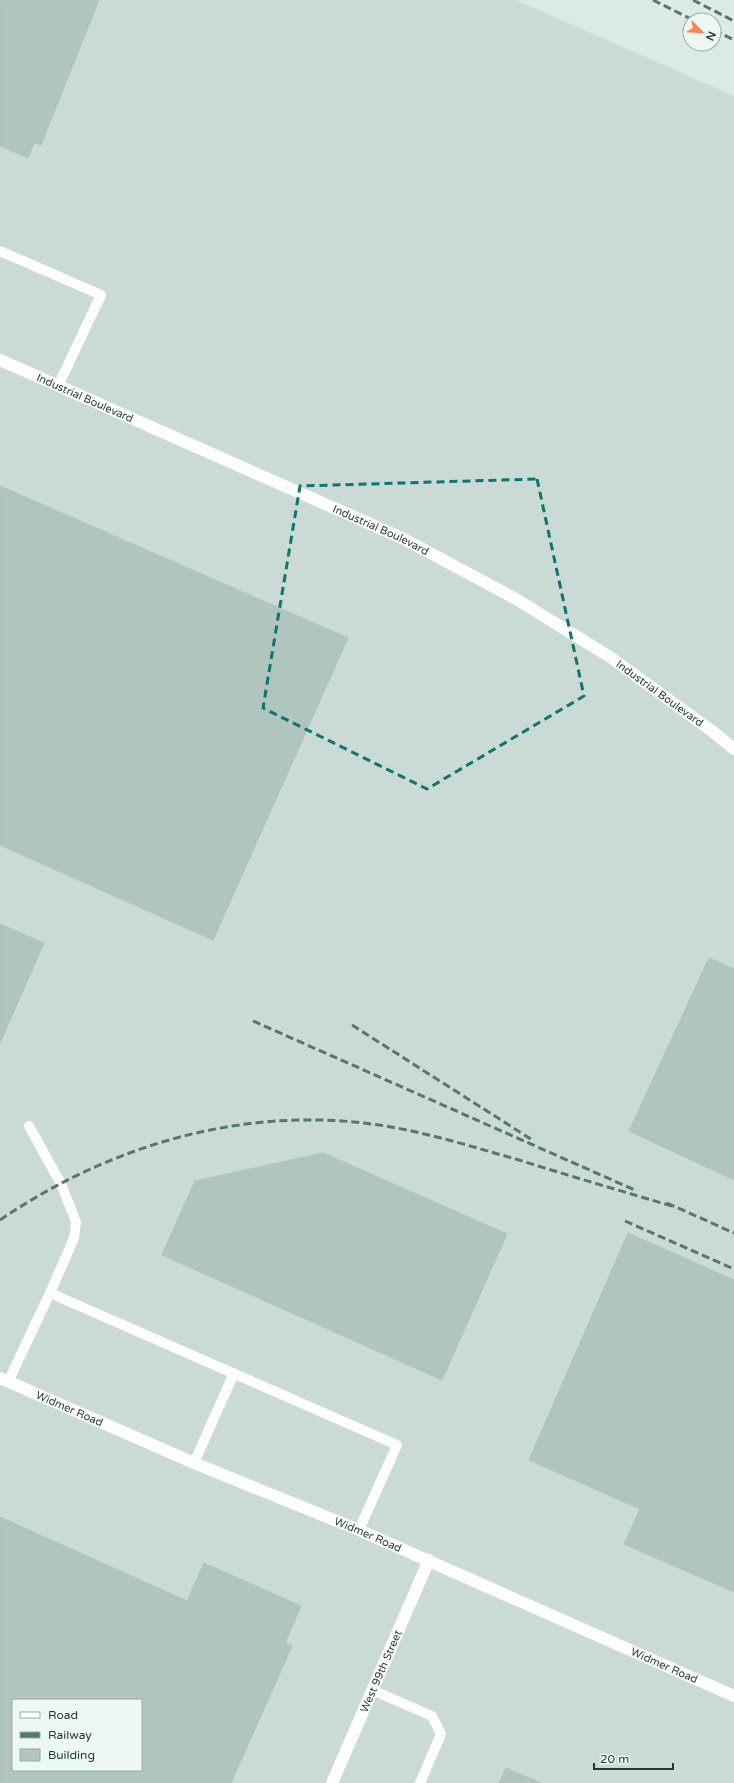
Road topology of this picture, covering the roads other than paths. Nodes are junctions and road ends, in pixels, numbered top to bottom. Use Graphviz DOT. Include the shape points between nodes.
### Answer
graph roads {
  1 [pos="0,251"];
  2 [pos="0,360"];
  3 [pos="58,386"];
  4 [pos="734,749"];
  5 [pos="29,1126"];
  6 [pos="50,1293"];
  7 [pos="234,1373"];
  8 [pos="4,1380"];
  9 [pos="194,1463"];
  10 [pos="359,1530"];
  11 [pos="429,1560"];
  12 [pos="372,1690"];
  13 [pos="734,1696"];
  14 [pos="332,1783"];
  15 [pos="420,1783"];
  1 -- 3 [label="lane" via="100,295"];
  2 -- 3 [label="street, Industrial Boulevard"];
  3 -- 4 [label="street, Industrial Boulevard" via="404,539 516,599 610,657"];
  5 -- 6 [label="lane" via="61,1184 76,1222 74,1238"];
  6 -- 7 [label="lane"];
  6 -- 8 [label="lane"];
  7 -- 9 [label="lane"];
  7 -- 10 [label="lane" via="397,1445"];
  8 -- 9 [label="street, Widmer Road"];
  9 -- 10 [label="street, Widmer Road"];
  10 -- 11 [label="street, Widmer Road"];
  11 -- 12 [label="street, West 99th Street"];
  11 -- 13 [label="street, Widmer Road"];
  12 -- 14 [label="street, West 99th Street"];
  12 -- 15 [label="lane" via="432,1716 441,1734"];
}
